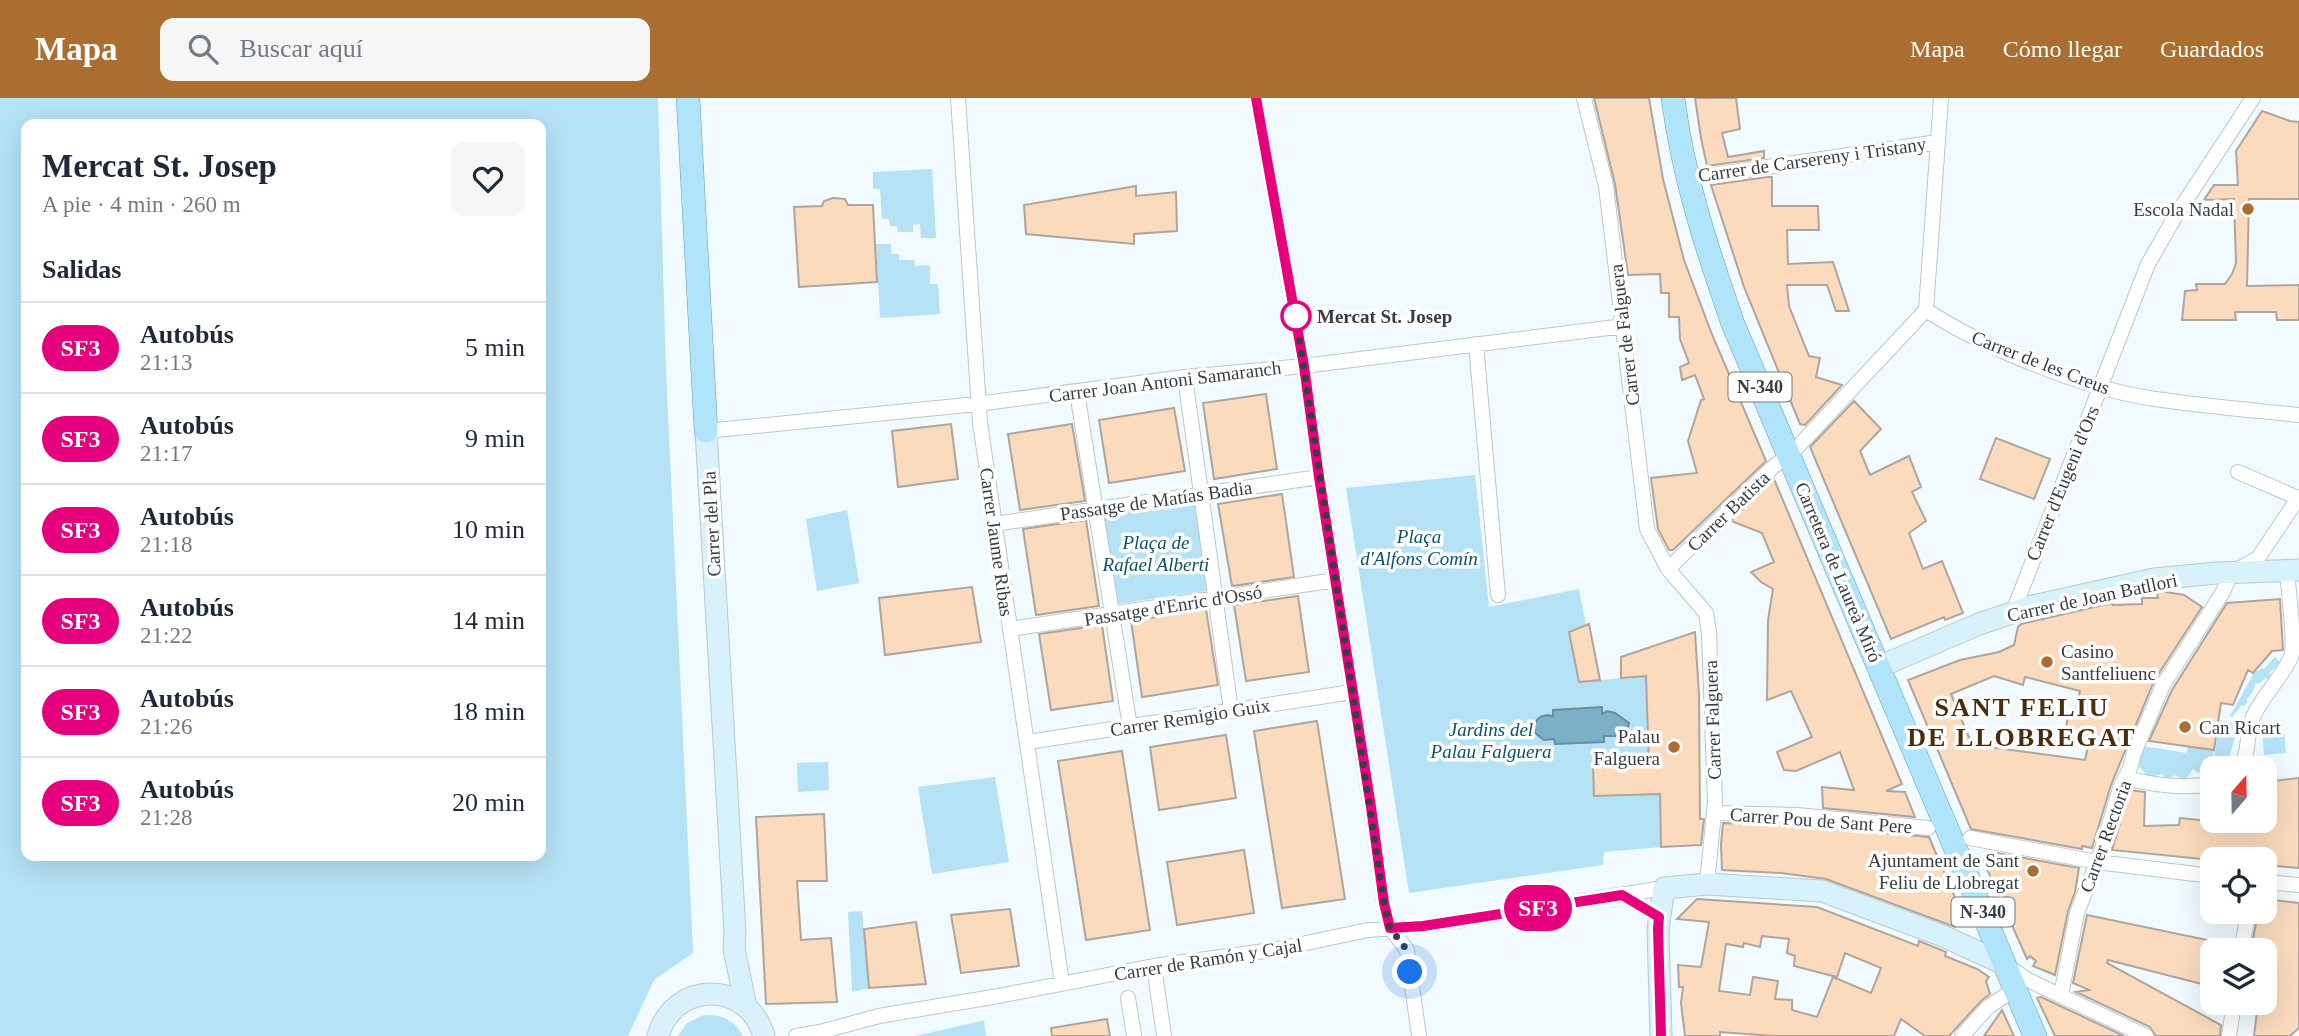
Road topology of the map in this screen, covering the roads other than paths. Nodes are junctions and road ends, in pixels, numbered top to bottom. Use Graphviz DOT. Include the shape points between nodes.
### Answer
graph roads {
  1 [pos="688,98"];
  2 [pos="958,98"];
  3 [pos="1256,98"];
  4 [pos="1584,98"];
  5 [pos="1673,98"];
  6 [pos="1941,98"];
  7 [pos="2253,98"];
  8 [pos="1938,142"];
  9 [pos="1686,176"];
  10 [pos="1926,310"];
  11 [pos="1624,326"];
  12 [pos="1476,344"];
  13 [pos="1304,366"];
  14 [pos="1185,377"];
  15 [pos="2101,386"];
  16 [pos="1077,392"];
  17 [pos="977,404"];
  18 [pos="2299,415"];
  19 [pos="706,431"];
  20 [pos="1796,448"];
  21 [pos="2238,472"];
  22 [pos="1319,477"];
  23 [pos="1200,494"];
  24 [pos="2299,498"];
  25 [pos="1097,509"];
  26 [pos="994,524"];
  27 [pos="1668,569"];
  28 [pos="2293,571"];
  29 [pos="2231,573"];
  30 [pos="1336,580"];
  31 [pos="1498,595"];
  32 [pos="1215,598"];
  33 [pos="2013,612"];
  34 [pos="1111,614"];
  35 [pos="1010,629"];
  36 [pos="1879,667"];
  37 [pos="1352,692"];
  38 [pos="1231,711"];
  39 [pos="1130,727"];
  40 [pos="1028,742"];
  41 [pos="2245,756"];
  42 [pos="2125,778"];
  43 [pos="2200,786"];
  44 [pos="1715,813"];
  45 [pos="1928,828"];
  46 [pos="1970,838"];
  47 [pos="2097,862"];
  48 [pos="2200,875"];
  49 [pos="2277,883"];
  50 [pos="1707,884"];
  51 [pos="2299,885"];
  52 [pos="1664,888"];
  53 [pos="1622,895"];
  54 [pos="1659,917"];
  55 [pos="1390,928"];
  56 [pos="734,949"];
  57 [pos="2004,964"];
  58 [pos="1154,966"];
  59 [pos="1062,984"];
  60 [pos="2014,990"];
  61 [pos="707,994"];
  62 [pos="2061,995"];
  63 [pos="1128,998"];
  64 [pos="747,1007"];
  65 [pos="2232,1015"];
  66 [pos="658,1036"];
  67 [pos="764,1036"];
  68 [pos="796,1036"];
  69 [pos="1134,1036"];
  70 [pos="1164,1036"];
  71 [pos="1419,1036"];
  72 [pos="1661,1036"];
  73 [pos="1962,1036"];
  74 [pos="2035,1036"];
  75 [pos="2146,1036"];
  76 [pos="2229,1036"];
  1 -- 19 [label="main road, Carrer del Pla"];
  2 -- 17 [label="street, Carrer Jaume Ribas"];
  3 -- 13 [label="street"];
  4 -- 11 [label="street, Carrer de Falguera" via="1606,186"];
  5 -- 9 [label="main road, Carretera de Laureà Miró / N-340"];
  6 -- 8 [label="street"];
  7 -- 15 [label="street, Carrer d'Eugeni d'Ors" via="2148,264"];
  8 -- 9 [label="street, Carrer de Carsereny i Tristany"];
  8 -- 10 [label="street"];
  9 -- 20 [label="main road, Carretera de Laureà Miró / N-340" via="1733,324"];
  10 -- 15 [label="street, Carrer de les Creus" via="2018,357"];
  10 -- 20 [label="street"];
  11 -- 12 [label="street, Carrer Joan Antoni Samaranch"];
  11 -- 27 [label="street, Carrer de Falguera" via="1647,529"];
  12 -- 13 [label="street, Carrer Joan Antoni Samaranch"];
  12 -- 31 [label="street"];
  13 -- 14 [label="street, Carrer Joan Antoni Samaranch"];
  13 -- 22 [label="street"];
  14 -- 16 [label="street, Carrer Joan Antoni Samaranch"];
  14 -- 23 [label="street"];
  15 -- 18 [label="street, Carrer de les Creus" via="2153,399"];
  15 -- 33 [label="street, Carrer d'Eugeni d'Ors"];
  16 -- 17 [label="street, Carrer Joan Antoni Samaranch"];
  16 -- 25 [label="street"];
  17 -- 19 [label="street, Carrer Joan Antoni Samaranch"];
  17 -- 26 [label="street, Carrer Jaume Ribas"];
  19 -- 56 [label="street, Carrer del Pla"];
  20 -- 27 [label="street, Carrer Batista"];
  20 -- 36 [label="main road, Carretera de Laureà Miró / N-340"];
  21 -- 24 [label="street"];
  22 -- 23 [label="street, Passatge de Matías Badia"];
  22 -- 30 [label="street"];
  23 -- 25 [label="street, Passatge de Matías Badia"];
  23 -- 32 [label="street"];
  24 -- 29 [label="street" via="2258,558"];
  25 -- 26 [label="street, Passatge de Matías Badia"];
  25 -- 34 [label="street"];
  26 -- 35 [label="street, Carrer Jaume Ribas"];
  27 -- 44 [label="street, Carrer Falguera" via="1706,613"];
  28 -- 29 [label="street, Carrer de Joan Batllori"];
  28 -- 41 [label="street" via="2293,655 2254,714"];
  29 -- 33 [label="street, Carrer de Joan Batllori" via="2154,579"];
  29 -- 42 [label="street, Carrer Rectoria" via="2163,685"];
  30 -- 32 [label="street, Passatge d'Enric d'Ossó"];
  30 -- 37 [label="street"];
  32 -- 34 [label="street, Passatge d'Enric d'Ossó"];
  32 -- 38 [label="street"];
  33 -- 36 [label="street, Carrer de Joan Batllori"];
  34 -- 35 [label="street, Passatge d'Enric d'Ossó"];
  34 -- 39 [label="street"];
  35 -- 40 [label="street, Carrer Jaume Ribas"];
  36 -- 57 [label="main road, Carretera de Laureà Miró / N-340"];
  37 -- 38 [label="street, Carrer Remigio Guix"];
  37 -- 55 [label="street"];
  38 -- 39 [label="street, Carrer Remigio Guix"];
  39 -- 40 [label="street, Carrer Remigio Guix"];
  40 -- 59 [label="street, Carrer Jaume Ribas"];
  42 -- 43 [label="street"];
  42 -- 47 [label="street, Carrer Rectoria"];
  44 -- 45 [label="street, Carrer Pou de Sant Pere" via="1797,815"];
  44 -- 50 [label="street, Carrer Falguera"];
  46 -- 47 [label="street"];
  47 -- 48 [label="street"];
  47 -- 62 [label="street, Carrer Rectoria" via="2077,913"];
  49 -- 51 [label="street"];
  50 -- 52 [label="street, Carrer de Ramón y Cajal"];
  50 -- 57 [label="street, Carrer de Ramón y Cajal" via="1822,891"];
  52 -- 53 [label="street, Carrer de Ramón y Cajal"];
  52 -- 54 [label="street"];
  53 -- 54 [label="street"];
  53 -- 55 [label="street, Carrer de Ramón y Cajal"];
  54 -- 72 [label="street"];
  55 -- 58 [label="street, Carrer de Ramón y Cajal"];
  55 -- 71 [label="street" via="1407,950"];
  56 -- 61 [label="street, Carrer del Pla"];
  56 -- 64 [label="street, Carrer del Pla"];
  57 -- 60 [label="main road, Carretera de Laureà Miró / N-340"];
  57 -- 62 [label="street"];
  58 -- 59 [label="street, Carrer de Ramón y Cajal"];
  58 -- 70 [label="street"];
  59 -- 68 [label="street, Carrer de Ramón y Cajal" via="879,1016"];
  60 -- 73 [label="street" via="1988,1007"];
  60 -- 74 [label="main road, Carretera de Laureà Miró / N-340"];
  61 -- 64 [label="street" via="731,998"];
  61 -- 66 [label="street" via="678,1004"];
  62 -- 75 [label="street"];
  63 -- 69 [label="street"];
  64 -- 67 [label="street, Carrer del Pla"];
  65 -- 76 [label="street"];
}
